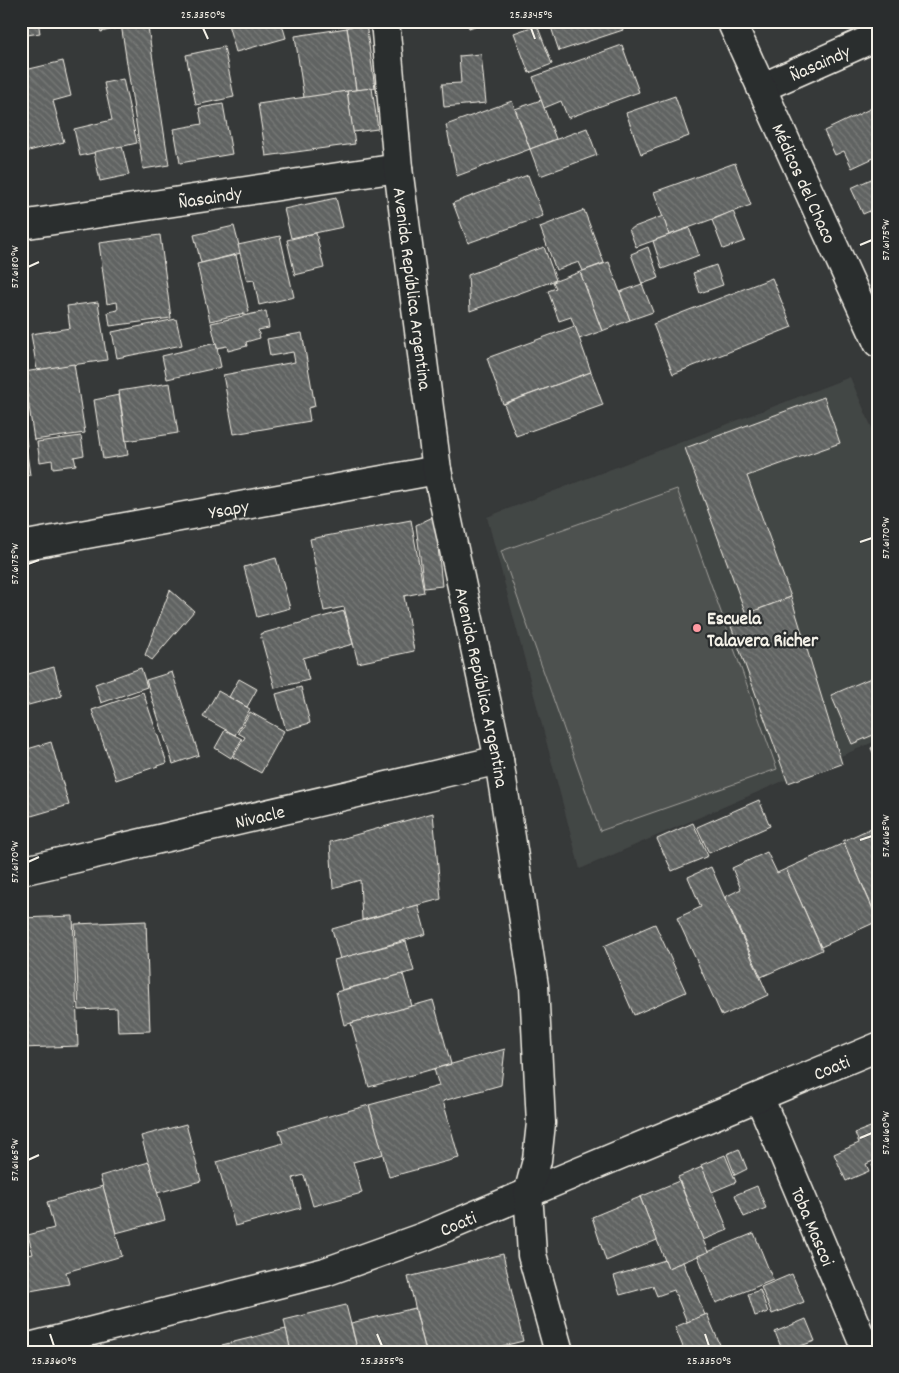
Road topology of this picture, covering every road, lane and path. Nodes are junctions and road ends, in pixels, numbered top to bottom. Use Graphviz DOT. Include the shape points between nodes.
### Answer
graph roads {
  1 [pos="386,21"];
  2 [pos="731,21"];
  3 [pos="878,36"];
  4 [pos="761,88"];
  5 [pos="398,168"];
  6 [pos="21,225"];
  7 [pos="878,343"];
  8 [pos="437,470"];
  9 [pos="21,546"];
  10 [pos="499,760"];
  11 [pos="21,870"];
  12 [pos="878,1047"];
  13 [pos="760,1099"];
  14 [pos="528,1194"];
  15 [pos="21,1348"];
  16 [pos="559,1352"];
  17 [pos="867,1352"];
  1 -- 5 [label="street, Avenida República Argentina"];
  2 -- 4 [label="street, Médicos del Chaco"];
  3 -- 4 [label="street, Ñasaindy"];
  4 -- 7 [label="street, Médicos del Chaco"];
  5 -- 6 [label="street, Ñasaindy"];
  5 -- 8 [label="street, Avenida República Argentina"];
  8 -- 9 [label="street, Ysapy"];
  8 -- 10 [label="street, Avenida República Argentina"];
  10 -- 11 [label="street, Nivacle"];
  10 -- 14 [label="street, Avenida República Argentina" via="534,986 541,1123"];
  12 -- 13 [label="street, Coati"];
  13 -- 14 [label="street, Coati"];
  13 -- 17 [label="street, Toba Mascoi"];
  14 -- 15 [label="street, Coati" via="423,1238 325,1272"];
  14 -- 16 [label="street, Avenida República Argentina" via="532,1256"];
}
